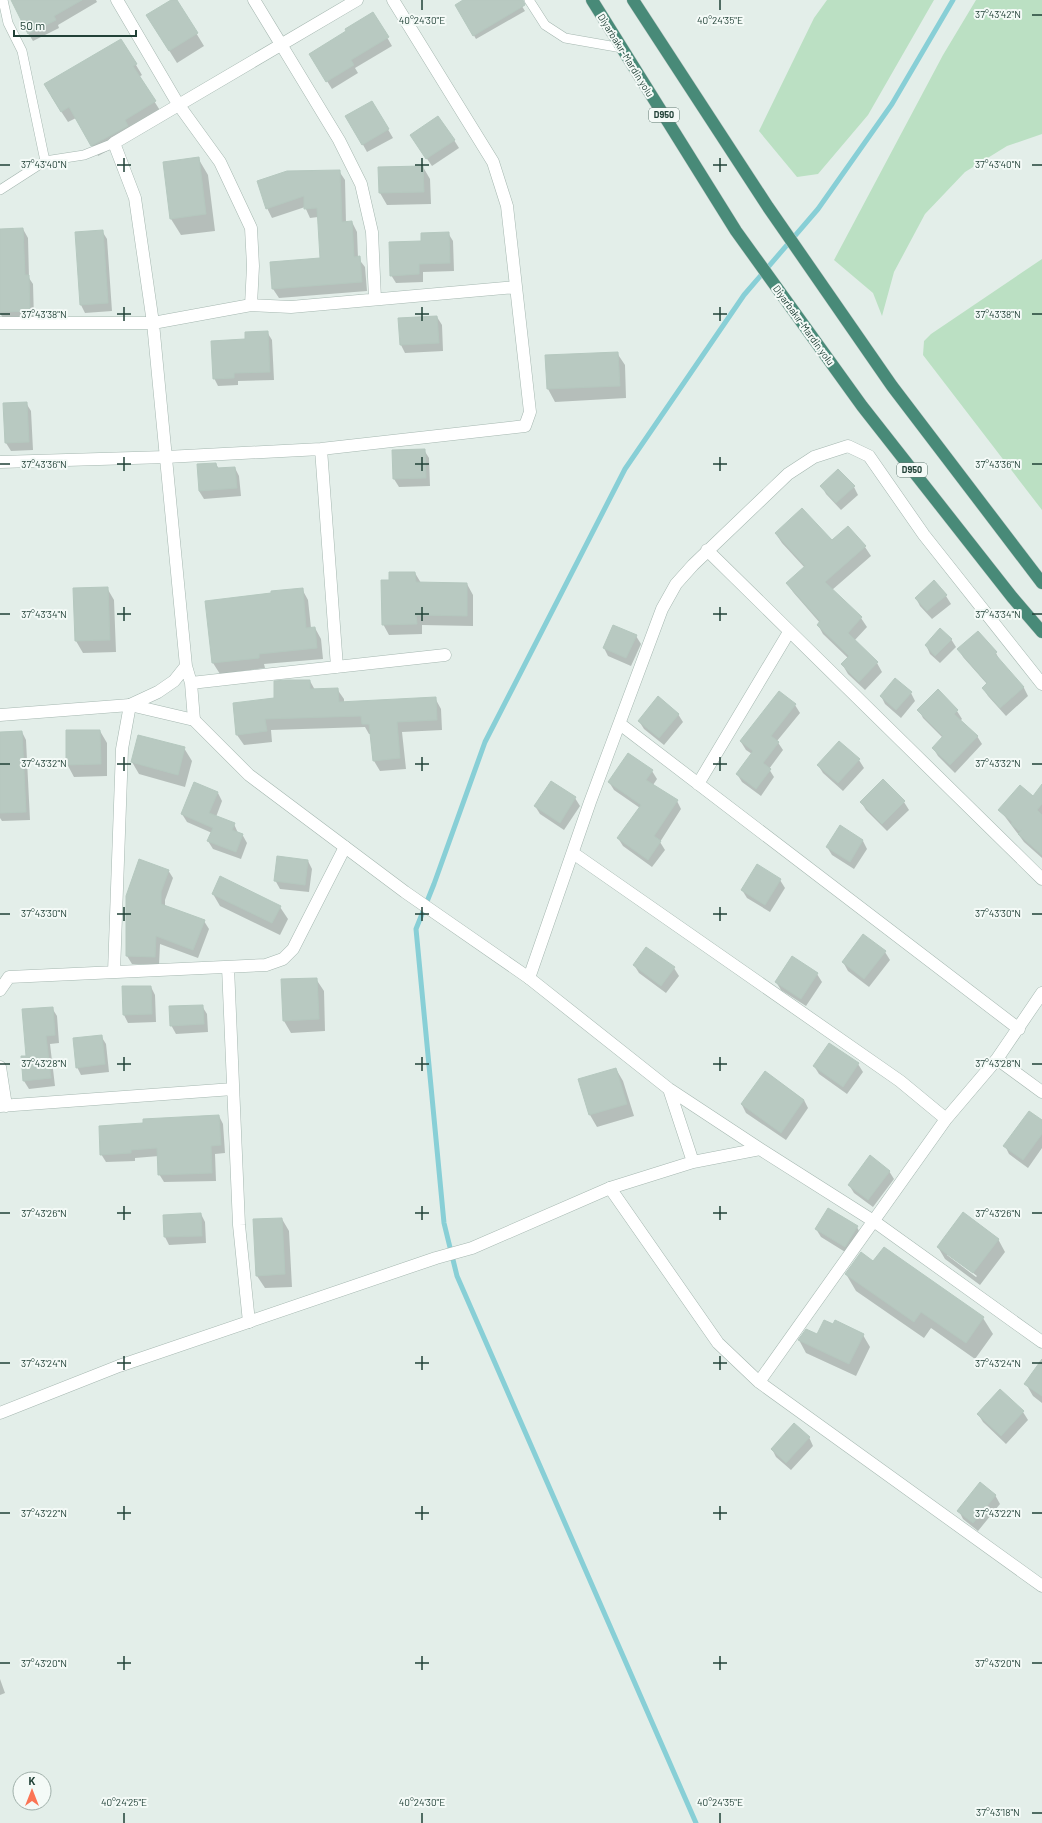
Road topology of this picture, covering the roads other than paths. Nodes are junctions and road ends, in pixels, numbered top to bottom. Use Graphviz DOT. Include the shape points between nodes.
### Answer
graph roads {
  1 [pos="3,0"];
  2 [pos="117,0"];
  3 [pos="254,0"];
  4 [pos="356,0"];
  5 [pos="393,0"];
  6 [pos="529,0"];
  7 [pos="592,0"];
  8 [pos="633,0"];
  9 [pos="282,46"];
  10 [pos="622,48"];
  11 [pos="178,104"];
  12 [pos="114,143"];
  13 [pos="45,161"];
  14 [pos="0,190"];
  15 [pos="516,287"];
  16 [pos="375,298"];
  17 [pos="251,305"];
  18 [pos="153,322"];
  19 [pos="0,323"];
  20 [pos="322,448"];
  21 [pos="166,457"];
  22 [pos="0,462"];
  23 [pos="707,550"];
  24 [pos="1042,583"];
  25 [pos="789,632"];
  26 [pos="1042,632"];
  27 [pos="445,655"];
  28 [pos="186,666"];
  29 [pos="337,667"];
  30 [pos="191,683"];
  31 [pos="1042,684"];
  32 [pos="130,705"];
  33 [pos="0,715"];
  34 [pos="194,720"];
  35 [pos="620,724"];
  36 [pos="698,784"];
  37 [pos="345,847"];
  38 [pos="573,853"];
  39 [pos="1042,879"];
  40 [pos="228,967"];
  41 [pos="114,972"];
  42 [pos="529,978"];
  43 [pos="0,990"];
  44 [pos="1042,993"];
  45 [pos="1019,1030"];
  46 [pos="997,1059"];
  47 [pos="0,1067"];
  48 [pos="233,1089"];
  49 [pos="669,1089"];
  50 [pos="1042,1092"];
  51 [pos="3,1106"];
  52 [pos="946,1119"];
  53 [pos="760,1149"];
  54 [pos="693,1162"];
  55 [pos="610,1188"];
  56 [pos="875,1222"];
  57 [pos="249,1322"];
  58 [pos="1042,1342"];
  59 [pos="759,1382"];
  60 [pos="0,1413"];
  61 [pos="1042,1586"];
  1 -- 13 [label="lane" via="8,23 22,51"];
  2 -- 11 [label="street"];
  3 -- 9 [label="street"];
  4 -- 9 [label="street"];
  5 -- 15 [label="street" via="493,162 507,206"];
  6 -- 10 [label="lane" via="545,25 565,38"];
  7 -- 10 [label="highway, Diyarbakır-Mardin yolu / D950"];
  8 -- 24 [label="highway" via="768,207 892,386"];
  9 -- 11 [label="street"];
  9 -- 16 [label="street" via="339,140 361,184 372,232"];
  10 -- 26 [label="highway, Diyarbakır-Mardin yolu / D950" via="736,231 862,406"];
  11 -- 12 [label="street"];
  11 -- 17 [label="street" via="220,162 251,228"];
  12 -- 13 [label="lane" via="84,155"];
  12 -- 18 [label="street" via="135,198"];
  13 -- 14 [label="lane"];
  15 -- 16 [label="street"];
  15 -- 20 [label="street" via="530,412 525,426"];
  16 -- 17 [label="street" via="291,307"];
  17 -- 18 [label="street"];
  18 -- 19 [label="street"];
  18 -- 21 [label="street"];
  20 -- 21 [label="street"];
  20 -- 29 [label="street"];
  21 -- 22 [label="street"];
  21 -- 28 [label="street"];
  23 -- 25 [label="street"];
  23 -- 31 [label="street" via="788,474 814,457 848,446 869,456 924,534"];
  23 -- 35 [label="street" via="676,584 662,609"];
  25 -- 36 [label="street"];
  25 -- 39 [label="street"];
  27 -- 29 [label="street"];
  28 -- 30 [label="street"];
  28 -- 32 [label="street" via="174,681"];
  29 -- 30 [label="street"];
  30 -- 34 [label="street"];
  32 -- 33 [label="street"];
  32 -- 34 [label="street"];
  32 -- 41 [label="street" via="122,749"];
  34 -- 37 [label="street" via="249,775"];
  35 -- 36 [label="street"];
  35 -- 38 [label="street"];
  36 -- 45 [label="street"];
  37 -- 40 [label="street" via="293,949 283,959 266,965"];
  37 -- 42 [label="street"];
  38 -- 42 [label="street"];
  38 -- 52 [label="street" via="900,1081"];
  40 -- 41 [label="street"];
  40 -- 48 [label="street"];
  41 -- 43 [label="street" via="9,977"];
  42 -- 49 [label="street"];
  44 -- 45 [label="street"];
  45 -- 46 [label="street"];
  46 -- 50 [label="street"];
  46 -- 52 [label="street"];
  47 -- 51 [label="street"];
  48 -- 51 [label="street"];
  48 -- 57 [label="street" via="239,1225"];
  49 -- 53 [label="street"];
  49 -- 54 [label="street"];
  52 -- 56 [label="street"];
  53 -- 54 [label="street"];
  53 -- 56 [label="street"];
  54 -- 55 [label="street"];
  55 -- 57 [label="street" via="472,1248"];
  55 -- 59 [label="street" via="718,1344"];
  56 -- 58 [label="street"];
  56 -- 59 [label="street"];
  57 -- 60 [label="street" via="119,1366"];
  59 -- 61 [label="street"];
}
